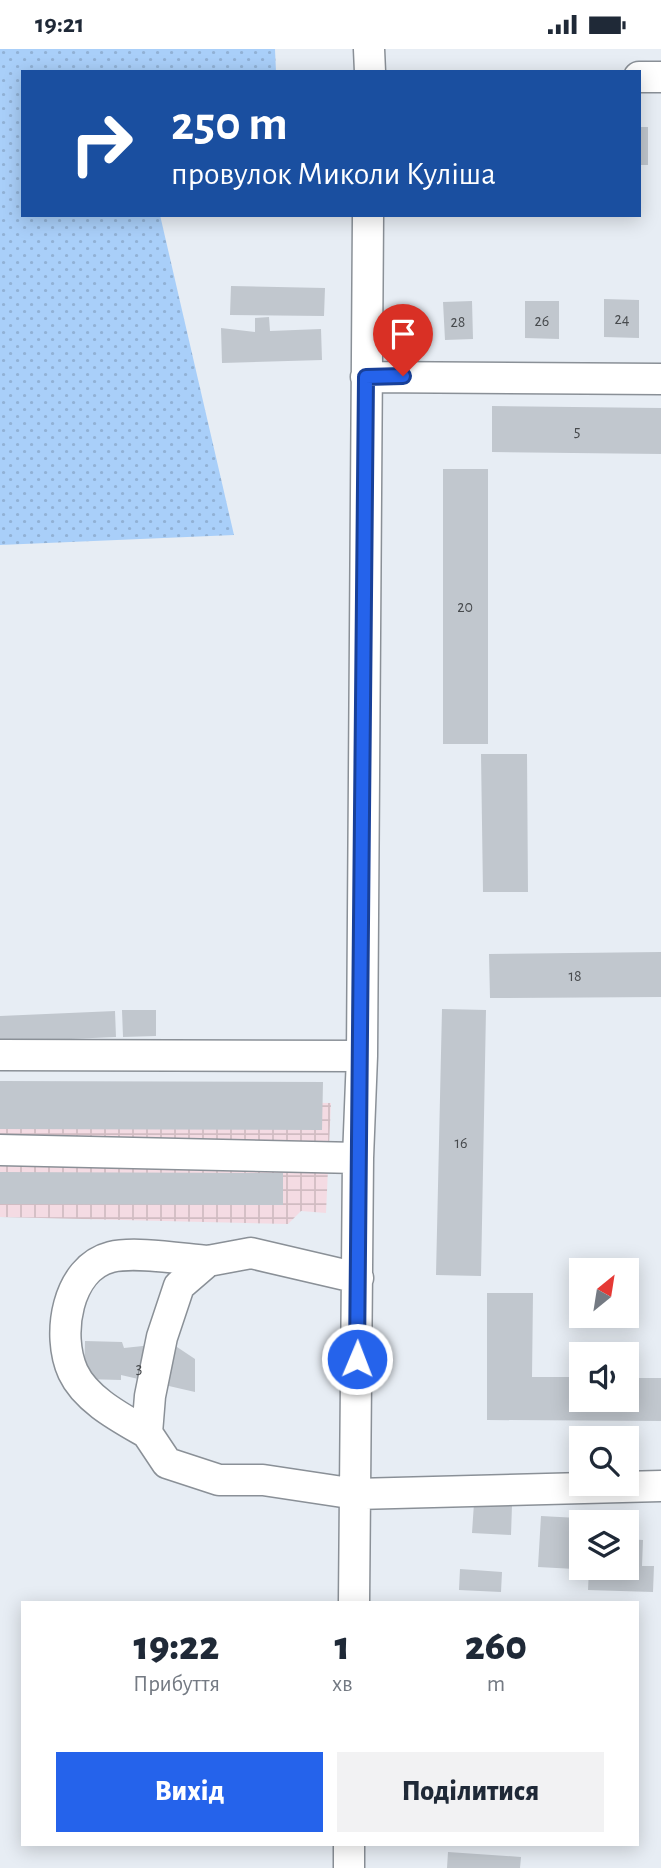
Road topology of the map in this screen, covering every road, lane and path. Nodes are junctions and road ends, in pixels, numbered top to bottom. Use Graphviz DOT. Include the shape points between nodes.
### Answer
graph roads {
  1 [pos="369,49"];
  2 [pos="370,70"];
  3 [pos="641,77"];
  4 [pos="661,77"];
  5 [pos="368,217"];
  6 [pos="366,377"];
  7 [pos="661,379"];
  8 [pos="0,1055"];
  9 [pos="362,1056"];
  10 [pos="0,1150"];
  11 [pos="358,1157"];
  12 [pos="208,1261"];
  13 [pos="358,1278"];
  14 [pos="147,1433"];
  15 [pos="661,1486"];
  16 [pos="356,1494"];
  17 [pos="354,1601"];
  18 [pos="349,1846"];
  19 [pos="349,1868"];
  1 -- 2 [label="street"];
  3 -- 4 [label="street"];
  5 -- 6 [label="street"];
  6 -- 7 [label="street"];
  6 -- 9 [label="street"];
  8 -- 9 [label="street"];
  9 -- 11 [label="street"];
  10 -- 11 [label="street"];
  11 -- 13 [label="street"];
  12 -- 13 [label="street" via="251,1253"];
  12 -- 14 [label="street" via="179,1286 162,1337"];
  12 -- 14 [label="street" via="111,1257 86,1270 72,1294 66,1336 73,1372 105,1410"];
  13 -- 16 [label="street"];
  14 -- 16 [label="street" via="167,1463 219,1480 263,1480"];
  15 -- 16 [label="street"];
  16 -- 17 [label="street"];
  18 -- 19 [label="street"];
}
